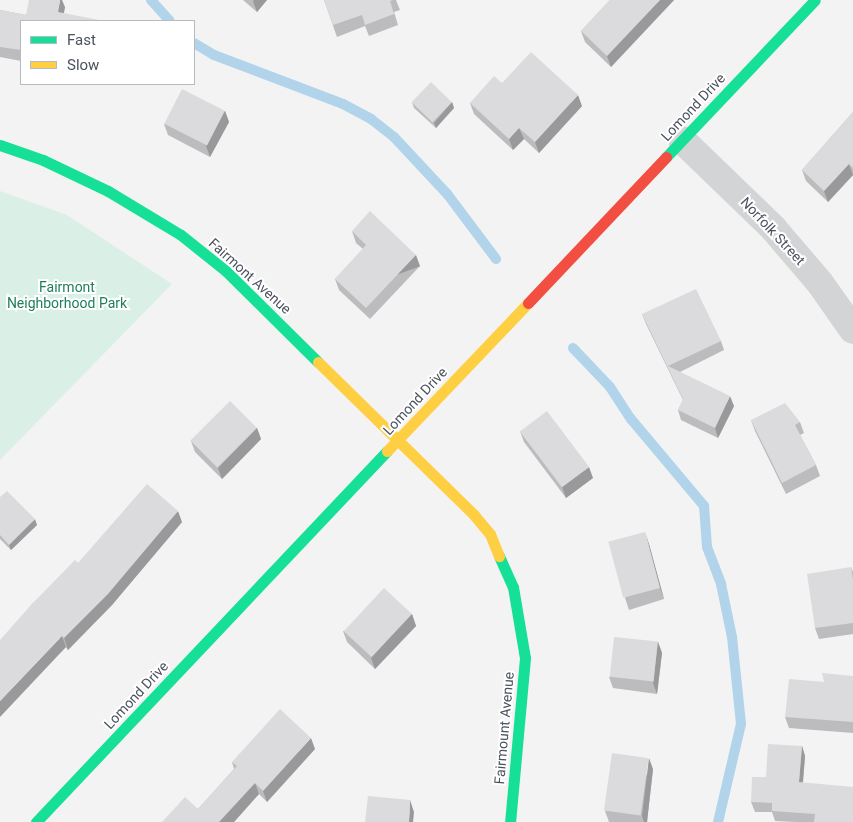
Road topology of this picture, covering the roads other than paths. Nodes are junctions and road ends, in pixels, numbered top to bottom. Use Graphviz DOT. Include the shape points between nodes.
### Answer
graph roads {
  1 [pos="815,0"];
  2 [pos="682,140"];
  3 [pos="0,145"];
  4 [pos="853,330"];
  5 [pos="399,439"];
  6 [pos="36,822"];
  7 [pos="510,822"];
  1 -- 2 [label="main road, Lomond Drive"];
  2 -- 4 [label="street, Norfolk Street" via="773,228 820,283"];
  2 -- 5 [label="main road, Lomond Drive"];
  3 -- 5 [label="main road, Fairmont Avenue" via="43,160 108,191 181,236 226,271"];
  5 -- 6 [label="main road, Lomond Drive"];
  5 -- 7 [label="main road, Fairmount Avenue" via="484,528 513,587 523,638 525,683"];
}
